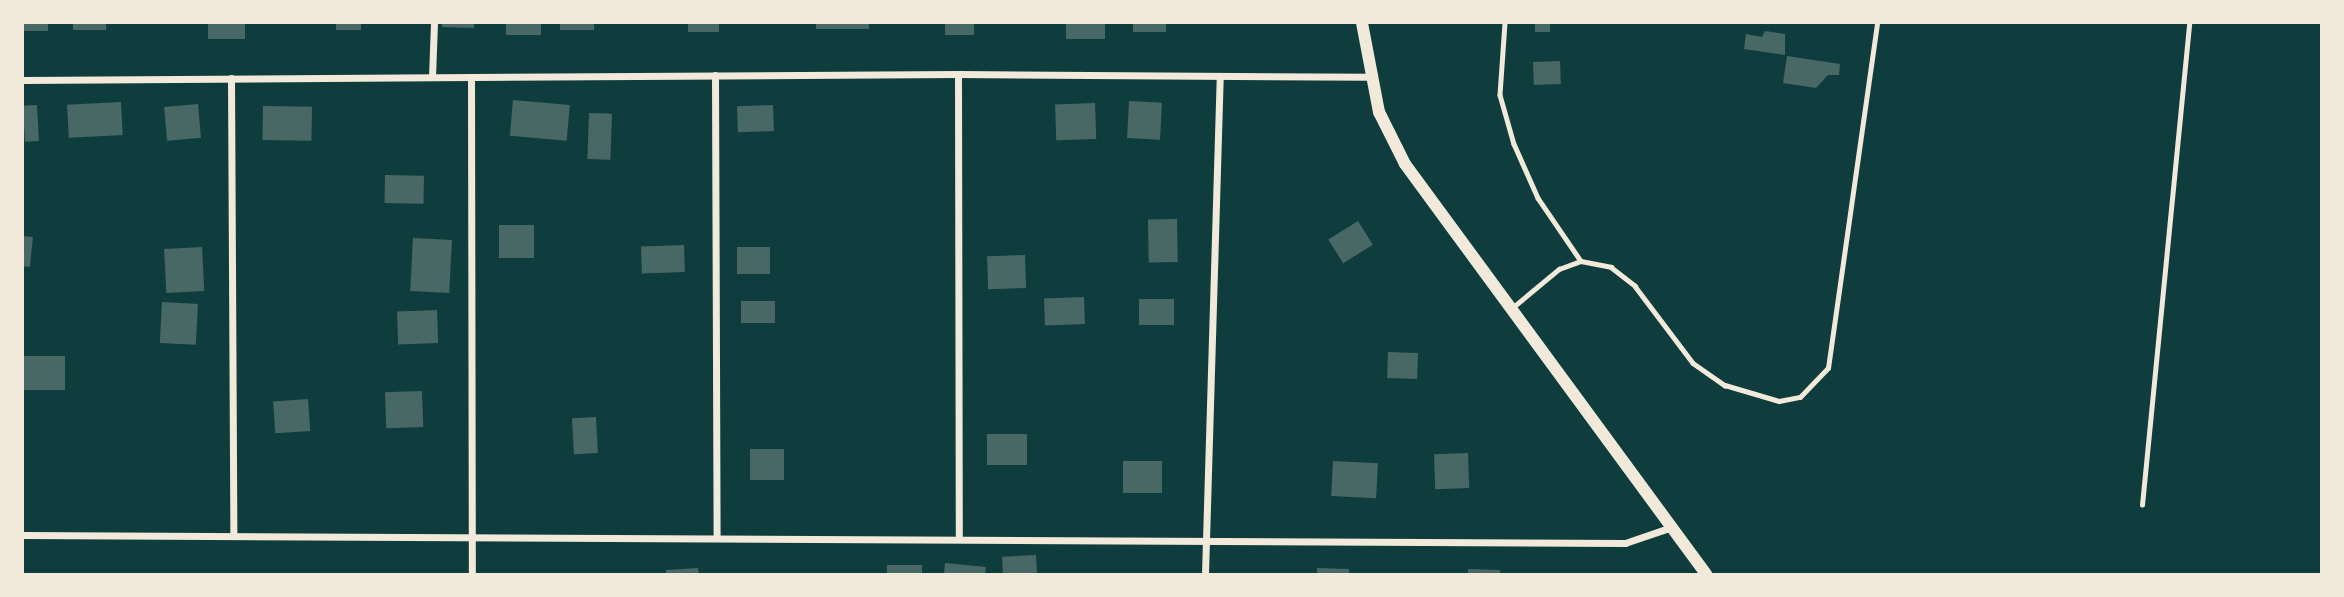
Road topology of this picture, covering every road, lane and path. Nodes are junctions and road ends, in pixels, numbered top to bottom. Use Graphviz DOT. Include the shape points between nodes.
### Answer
graph roads {
  1 [pos="434,23"];
  2 [pos="1362,23"];
  3 [pos="1505,23"];
  4 [pos="1877,23"];
  5 [pos="2189,23"];
  6 [pos="958,74"];
  7 [pos="715,75"];
  8 [pos="432,77"];
  9 [pos="471,77"];
  10 [pos="1369,77"];
  11 [pos="231,78"];
  12 [pos="1220,78"];
  13 [pos="23,79"];
  14 [pos="1581,261"];
  15 [pos="1509,311"];
  16 [pos="2142,505"];
  17 [pos="1672,527"];
  18 [pos="23,535"];
  19 [pos="233,536"];
  20 [pos="472,537"];
  21 [pos="717,538"];
  22 [pos="959,539"];
  23 [pos="1206,540"];
  24 [pos="472,574"];
  25 [pos="1205,574"];
  26 [pos="1706,574"];
  1 -- 8 [label="street"];
  2 -- 10 [label="main road"];
  3 -- 14 [label="lane" via="1500,94 1514,144 1538,198"];
  4 -- 14 [label="lane" via="1828,368 1800,397 1779,401 1725,385 1693,363 1635,286 1611,267"];
  5 -- 16 [label="lane"];
  6 -- 7 [label="street"];
  6 -- 12 [label="street"];
  6 -- 22 [label="street"];
  7 -- 9 [label="street"];
  7 -- 21 [label="street"];
  8 -- 9 [label="street"];
  8 -- 11 [label="street"];
  9 -- 20 [label="street"];
  10 -- 12 [label="street"];
  10 -- 15 [label="main road" via="1379,112 1405,164"];
  11 -- 13 [label="street"];
  11 -- 19 [label="street"];
  12 -- 23 [label="street"];
  14 -- 15 [label="lane" via="1559,269"];
  15 -- 17 [label="main road"];
  17 -- 23 [label="street" via="1625,543"];
  17 -- 26 [label="main road"];
  18 -- 19 [label="street"];
  19 -- 20 [label="street"];
  20 -- 21 [label="street"];
  20 -- 24 [label="street"];
  21 -- 22 [label="street"];
  22 -- 23 [label="street"];
  23 -- 25 [label="street"];
}
